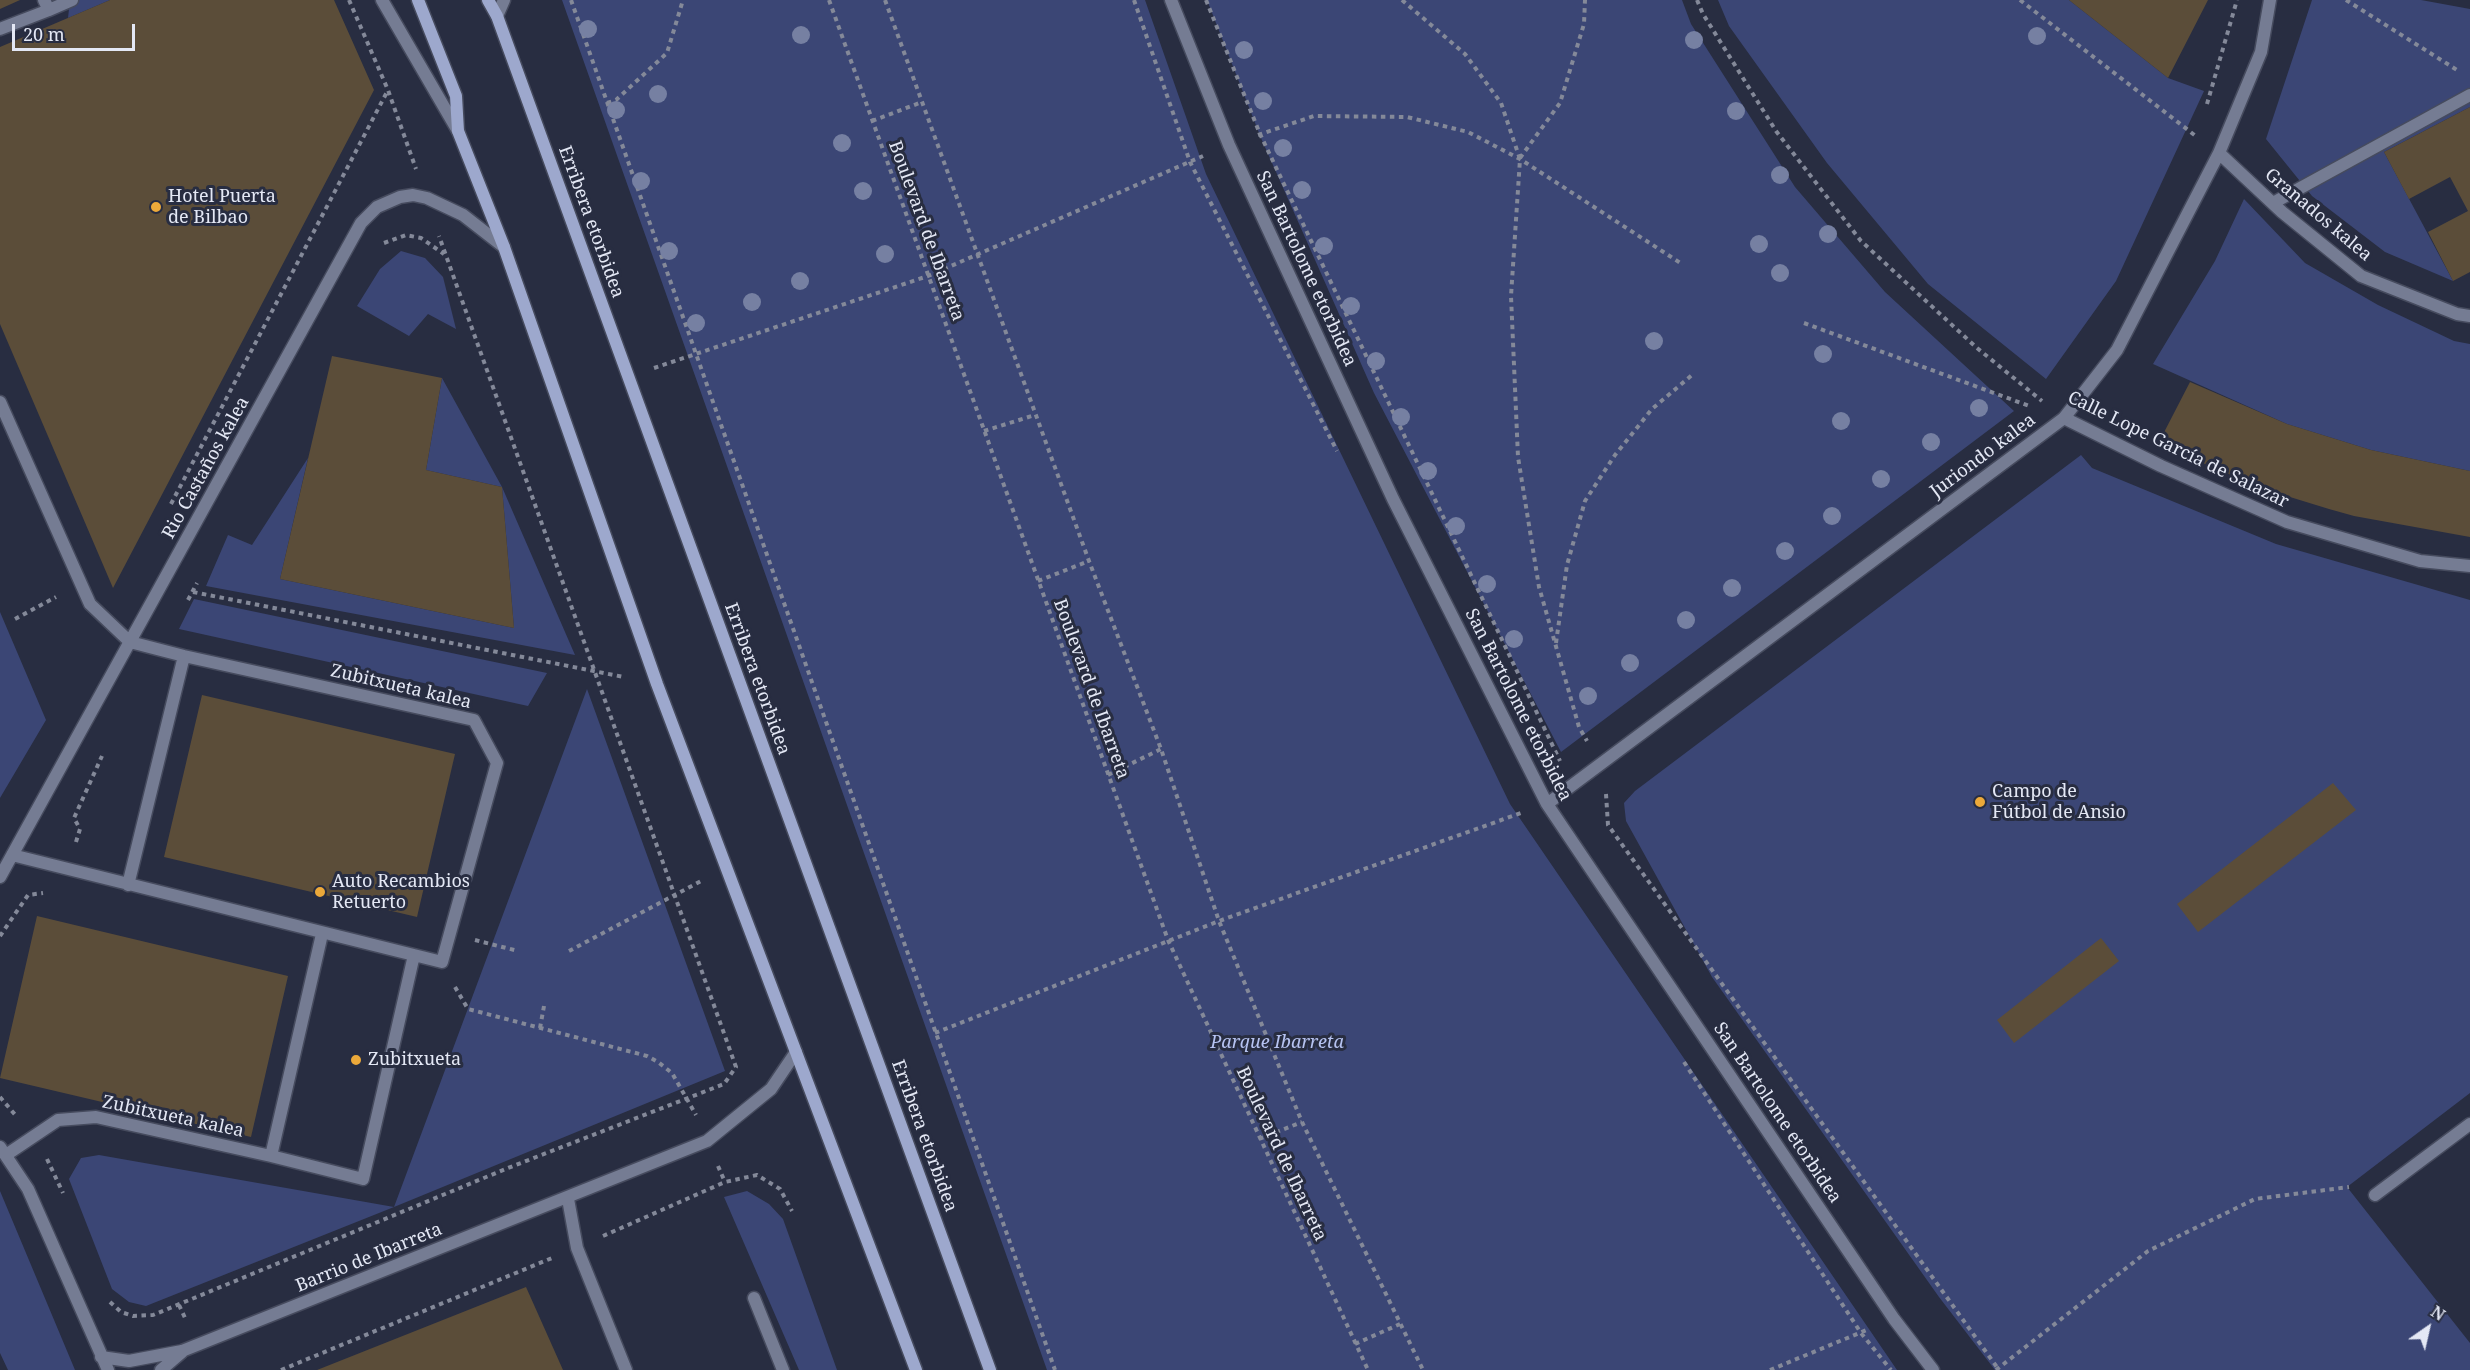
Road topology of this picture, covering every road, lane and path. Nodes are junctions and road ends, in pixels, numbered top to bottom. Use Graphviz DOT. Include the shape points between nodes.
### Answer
graph roads {
  1 [pos="72,0"];
  2 [pos="382,0"];
  3 [pos="418,0"];
  4 [pos="490,0"];
  5 [pos="504,0"];
  6 [pos="571,0"];
  7 [pos="683,0"];
  8 [pos="829,0"];
  9 [pos="885,0"];
  10 [pos="1171,0"];
  11 [pos="1206,0"];
  12 [pos="1402,0"];
  13 [pos="1585,0"];
  14 [pos="1697,0"];
  15 [pos="2020,0"];
  16 [pos="2270,0"];
  17 [pos="2346,0"];
  18 [pos="46,5"];
  19 [pos="496,16"];
  20 [pos="0,29"];
  21 [pos="2460,72"];
  22 [pos="388,90"];
  23 [pos="2470,95"];
  24 [pos="922,102"];
  25 [pos="607,103"];
  26 [pos="872,121"];
  27 [pos="458,131"];
  28 [pos="1260,134"];
  29 [pos="1229,145"];
  30 [pos="2219,153"];
  31 [pos="1520,159"];
  32 [pos="2273,203"];
  33 [pos="381,244"];
  34 [pos="504,247"];
  35 [pos="446,255"];
  36 [pos="976,255"];
  37 [pos="1682,264"];
  38 [pos="928,276"];
  39 [pos="2470,316"];
  40 [pos="1804,323"];
  41 [pos="697,353"];
  42 [pos="1692,375"];
  43 [pos="628,377"];
  44 [pos="0,402"];
  45 [pos="1035,415"];
  46 [pos="2025,415"];
  47 [pos="2064,418"];
  48 [pos="984,431"];
  49 [pos="166,514"];
  50 [pos="1089,561"];
  51 [pos="2470,566"];
  52 [pos="1038,581"];
  53 [pos="198,582"];
  54 [pos="81,584"];
  55 [pos="192,592"];
  56 [pos="187,602"];
  57 [pos="15,619"];
  58 [pos="130,642"];
  59 [pos="1556,646"];
  60 [pos="184,656"];
  61 [pos="657,684"];
  62 [pos="1597,734"];
  63 [pos="1587,742"];
  64 [pos="107,746"];
  65 [pos="1578,748"];
  66 [pos="1161,749"];
  67 [pos="1570,755"];
  68 [pos="1603,763"];
  69 [pos="1108,775"];
  70 [pos="1547,804"];
  71 [pos="12,855"];
  72 [pos="726,867"];
  73 [pos="67,870"];
  74 [pos="0,877"];
  75 [pos="128,885"];
  76 [pos="1219,921"];
  77 [pos="322,933"];
  78 [pos="450,934"];
  79 [pos="0,936"];
  80 [pos="1168,940"];
  81 [pos="518,951"];
  82 [pos="568,951"];
  83 [pos="414,955"];
  84 [pos="442,962"];
  85 [pos="544,1006"];
  86 [pos="540,1028"];
  87 [pos="934,1033"];
  88 [pos="796,1052"];
  89 [pos="1302,1122"];
  90 [pos="2470,1124"];
  91 [pos="1259,1139"];
  92 [pos="707,1141"];
  93 [pos="3,1151"];
  94 [pos="271,1156"];
  95 [pos="725,1182"];
  96 [pos="2375,1195"];
  97 [pos="568,1199"];
  98 [pos="792,1211"];
  99 [pos="577,1248"];
  100 [pos="754,1298"];
  101 [pos="1894,1319"];
  102 [pos="1400,1324"];
  103 [pos="1355,1344"];
  104 [pos="182,1351"];
  105 [pos="101,1357"];
  106 [pos="1998,1369"];
  107 [pos="108,1370"];
  108 [pos="161,1370"];
  109 [pos="281,1370"];
  110 [pos="626,1370"];
  111 [pos="783,1370"];
  112 [pos="916,1370"];
  113 [pos="990,1370"];
  114 [pos="1055,1370"];
  115 [pos="1368,1370"];
  116 [pos="1424,1370"];
  117 [pos="1770,1370"];
  118 [pos="1934,1370"];
  1 -- 18 [label="street"];
  2 -- 27 [label="street"];
  3 -- 27 [label="main road" via="456,96"];
  4 -- 19 [label="main road, Erribera etorbidea"];
  5 -- 19 [label="street"];
  6 -- 25 [label="path"];
  7 -- 25 [label="path" via="667,53 616,100"];
  8 -- 26 [label="path, Boulevard de Ibarreta"];
  9 -- 24 [label="path, Boulevard de Ibarreta"];
  10 -- 29 [label="street, San Bartolome etorbidea"];
  11 -- 28 [label="path"];
  12 -- 31 [label="path" via="1465,54 1501,103"];
  13 -- 31 [label="path" via="1584,24 1560,103"];
  14 -- 47 [label="path, Calle Lope García de Salazar" via="1776,131 1861,241 1977,348"];
  15 -- 30 [label="path"];
  16 -- 30 [label="street, Juriondo kalea" via="2261,52"];
  17 -- 21 [label="path"];
  18 -- 20 [label="street"];
  19 -- 43 [label="main road, Erribera etorbidea"];
  22 -- 49 [label="path"];
  23 -- 32 [label="street"];
  24 -- 26 [label="path"];
  24 -- 36 [label="path, Boulevard de Ibarreta"];
  25 -- 41 [label="path"];
  26 -- 38 [label="path, Boulevard de Ibarreta"];
  27 -- 34 [label="main road"];
  28 -- 29 [label="path"];
  28 -- 31 [label="path" via="1314,116 1407,117 1468,132"];
  28 -- 67 [label="path" via="1561,762"];
  29 -- 36 [label="path"];
  29 -- 70 [label="street, San Bartolome etorbidea" via="1393,499"];
  30 -- 32 [label="street, Granados kalea"];
  30 -- 47 [label="street, Juriondo kalea" via="2116,350"];
  31 -- 37 [label="path"];
  31 -- 59 [label="path" via="1511,296 1518,457 1539,586"];
  32 -- 39 [label="street, Granados kalea" via="2361,276"];
  33 -- 35 [label="path" via="406,235 421,238"];
  34 -- 58 [label="street, Rio Castaños kalea" via="463,215 427,198 400,197 377,207 361,224"];
  34 -- 61 [label="main road"];
  36 -- 38 [label="path"];
  36 -- 45 [label="path, Boulevard de Ibarreta"];
  38 -- 41 [label="path"];
  38 -- 48 [label="path, Boulevard de Ibarreta"];
  40 -- 46 [label="path" via="2035,408"];
  41 -- 43 [label="path"];
  41 -- 87 [label="path"];
  42 -- 59 [label="path" via="1652,409 1585,501 1567,564"];
  43 -- 113 [label="main road, Erribera etorbidea"];
  44 -- 54 [label="street, Zubitxueta kalea"];
  45 -- 48 [label="path"];
  45 -- 50 [label="path, Boulevard de Ibarreta"];
  47 -- 51 [label="street, Calle Lope García de Salazar" via="2287,522 2420,561"];
  47 -- 68 [label="street, Juriondo kalea"];
  48 -- 52 [label="path, Boulevard de Ibarreta"];
  50 -- 52 [label="path"];
  50 -- 66 [label="path, Boulevard de Ibarreta"];
  52 -- 69 [label="path, Boulevard de Ibarreta"];
  53 -- 55 [label="path"];
  54 -- 57 [label="path"];
  54 -- 58 [label="street, Zubitxueta kalea" via="90,604"];
  55 -- 56 [label="path"];
  55 -- 61 [label="path"];
  58 -- 60 [label="street, Zubitxueta kalea"];
  58 -- 71 [label="street, Rio Castaños kalea"];
  59 -- 63 [label="path" via="1579,727"];
  60 -- 75 [label="street"];
  60 -- 78 [label="street, Zubitxueta kalea" via="474,720 497,763"];
  61 -- 72 [label="main road"];
  62 -- 63 [label="path"];
  63 -- 65 [label="path"];
  63 -- 68 [label="path"];
  64 -- 73 [label="path" via="74,818 80,829"];
  66 -- 69 [label="path"];
  66 -- 76 [label="path, Boulevard de Ibarreta"];
  68 -- 70 [label="street, Juriondo kalea"];
  68 -- 106 [label="path" via="1608,825"];
  69 -- 80 [label="path, Boulevard de Ibarreta"];
  70 -- 76 [label="path"];
  70 -- 101 [label="street, San Bartolome etorbidea"];
  71 -- 73 [label="street"];
  71 -- 74 [label="street, Rio Castaños kalea"];
  72 -- 82 [label="path"];
  72 -- 88 [label="main road"];
  73 -- 75 [label="street"];
  73 -- 79 [label="path" via="58,891 28,895"];
  75 -- 77 [label="street"];
  76 -- 80 [label="path"];
  76 -- 89 [label="path, Boulevard de Ibarreta"];
  77 -- 83 [label="street"];
  77 -- 94 [label="street"];
  78 -- 81 [label="path"];
  78 -- 84 [label="street, Zubitxueta kalea"];
  80 -- 87 [label="path"];
  80 -- 91 [label="path, Boulevard de Ibarreta"];
  83 -- 84 [label="street"];
  83 -- 94 [label="street, Zubitxueta kalea" via="363,1179"];
  84 -- 86 [label="path" via="468,1009"];
  85 -- 86 [label="path"];
  86 -- 92 [label="path" via="658,1062 672,1073 685,1092"];
  87 -- 114 [label="path"];
  88 -- 92 [label="street, Barrio de Ibarreta" via="771,1089"];
  88 -- 112 [label="main road"];
  89 -- 91 [label="path"];
  89 -- 102 [label="path, Boulevard de Ibarreta"];
  90 -- 96 [label="street"];
  91 -- 103 [label="path, Boulevard de Ibarreta"];
  92 -- 95 [label="path"];
  92 -- 97 [label="street, Barrio de Ibarreta"];
  93 -- 94 [label="street, Zubitxueta kalea" via="58,1120 96,1117"];
  93 -- 105 [label="street, Zubitxueta kalea" via="28,1190"];
  95 -- 98 [label="path" via="757,1175 780,1189"];
  95 -- 99 [label="path"];
  96 -- 106 [label="path" via="2347,1187 2255,1199 2148,1251"];
  97 -- 99 [label="street"];
  97 -- 104 [label="street, Barrio de Ibarreta"];
  99 -- 109 [label="path"];
  99 -- 110 [label="street"];
  100 -- 111 [label="street"];
  101 -- 117 [label="path"];
  101 -- 118 [label="street, San Bartolome etorbidea"];
  102 -- 103 [label="path"];
  102 -- 116 [label="path, Boulevard de Ibarreta"];
  103 -- 115 [label="path, Boulevard de Ibarreta"];
  104 -- 105 [label="street, Barrio de Ibarreta" via="129,1360"];
  104 -- 108 [label="street, Barrio de Ibarreta"];
  105 -- 107 [label="street, Zubitxueta kalea"];
}
